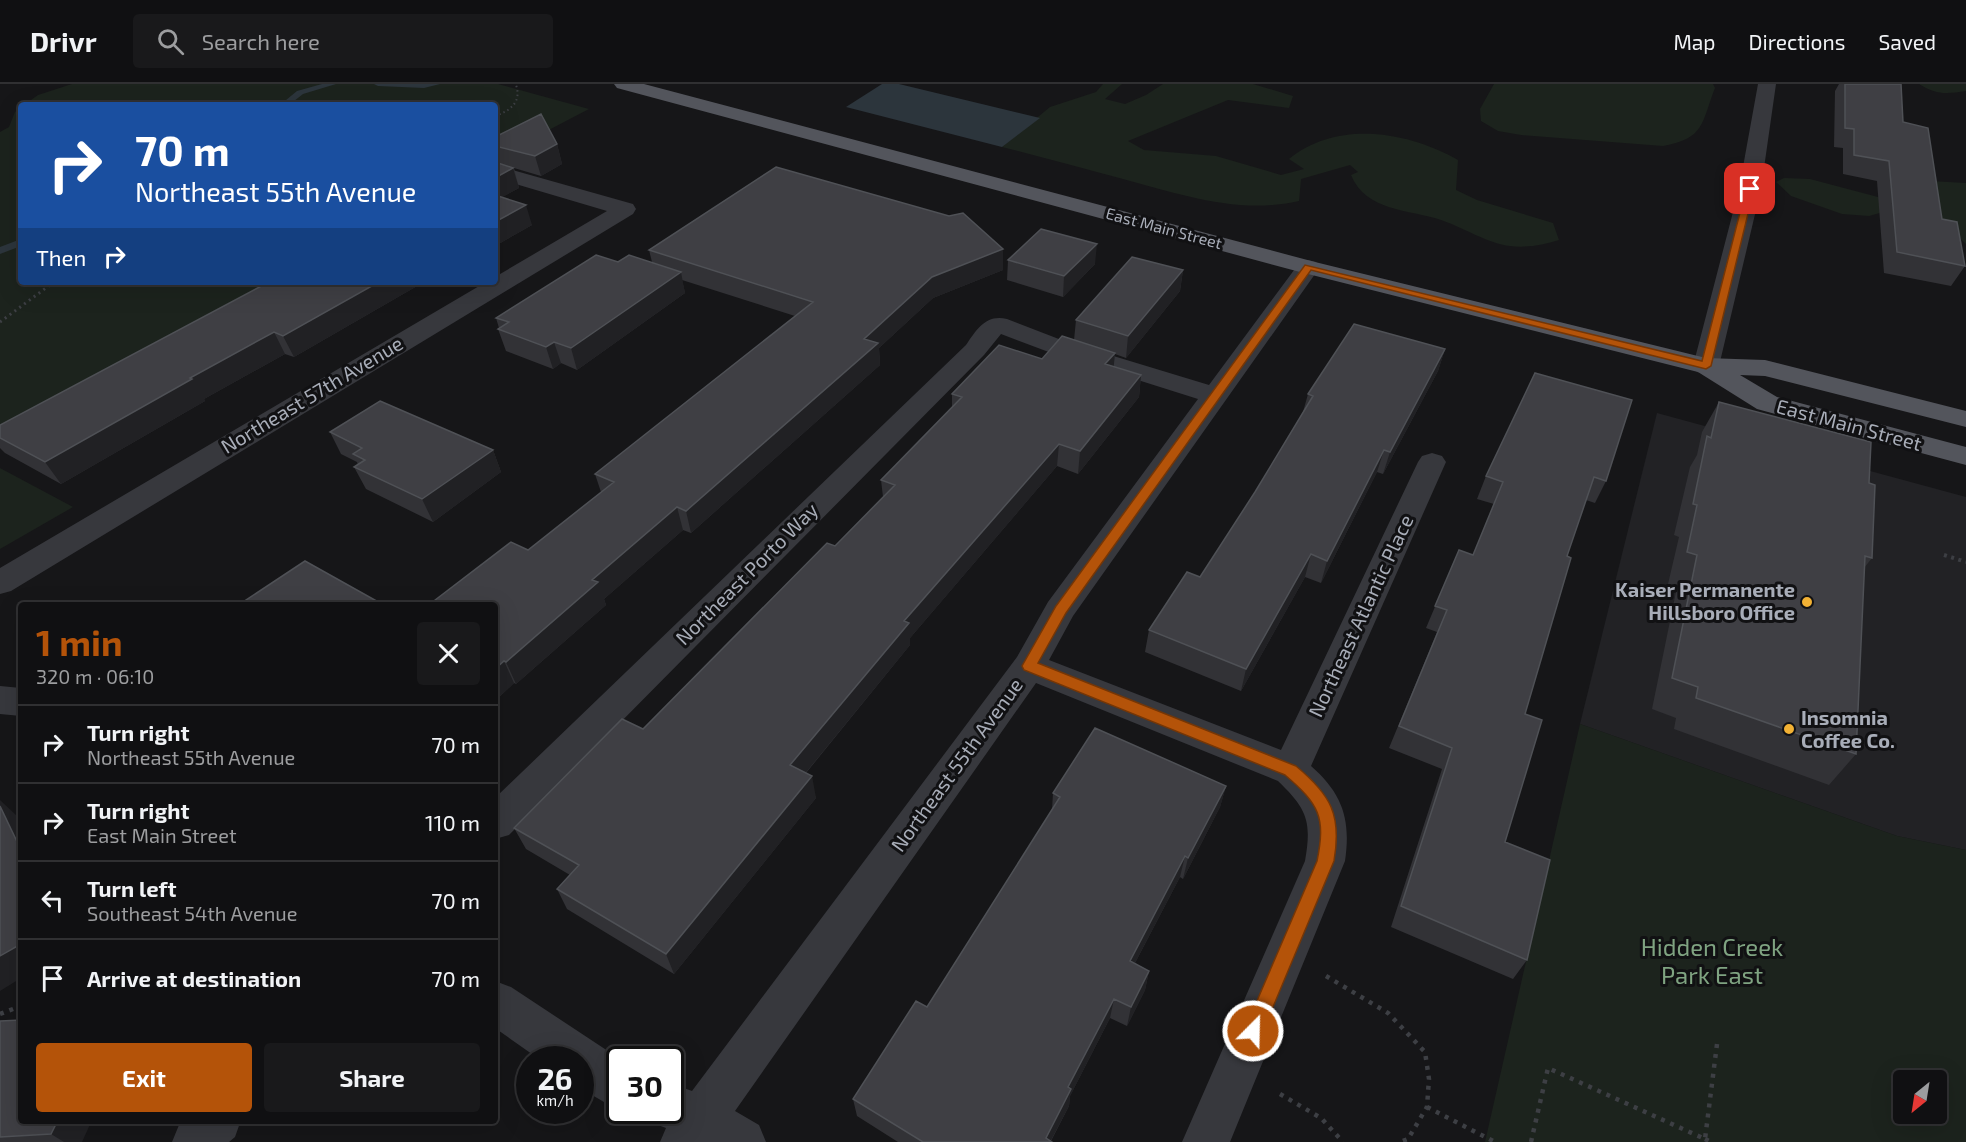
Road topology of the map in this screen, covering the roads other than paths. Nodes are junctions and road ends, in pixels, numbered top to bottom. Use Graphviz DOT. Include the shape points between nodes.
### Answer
graph roads {
  1 [pos="623,84"];
  2 [pos="1767,84"];
  3 [pos="498,172"];
  4 [pos="1308,267"];
  5 [pos="497,285"];
  6 [pos="498,285"];
  7 [pos="1706,366"];
  8 [pos="1216,396"];
  9 [pos="1966,419"];
  10 [pos="1966,456"];
  11 [pos="1432,462"];
  12 [pos="0,583"];
  13 [pos="1029,666"];
  14 [pos="0,700"];
  15 [pos="18,702"];
  16 [pos="1291,770"];
  17 [pos="498,820"];
  18 [pos="498,1004"];
  19 [pos="559,1046"];
  20 [pos="685,1122"];
  21 [pos="214,1124"];
  22 [pos="196,1142"];
  23 [pos="742,1142"];
  24 [pos="1206,1142"];
  1 -- 4 [label="main road, East Main Street"];
  2 -- 7 [label="street" via="1750,189"];
  3 -- 6 [label="street, Northeast 57th Avenue" via="625,209"];
  4 -- 7 [label="main road, East Main Street"];
  4 -- 8 [label="street, Northeast 55th Avenue"];
  5 -- 12 [label="street, Northeast 57th Avenue"];
  7 -- 9 [label="main road, East Main Street" via="1765,368"];
  7 -- 10 [label="main road, East Main Street" via="1767,403"];
  8 -- 13 [label="street, Northeast 55th Avenue" via="1060,610"];
  8 -- 17 [label="street, Northeast Porto Way" via="1055,346 998,324"];
  11 -- 16 [label="street, Northeast Atlantic Place"];
  13 -- 16 [label="street"];
  13 -- 20 [label="street, Northeast 55th Avenue"];
  14 -- 15 [label="street"];
  16 -- 24 [label="street" via="1313,790 1327,816 1330,835 1325,861"];
  18 -- 19 [label="street"];
  20 -- 23 [label="street"];
  21 -- 22 [label="street"];
}
